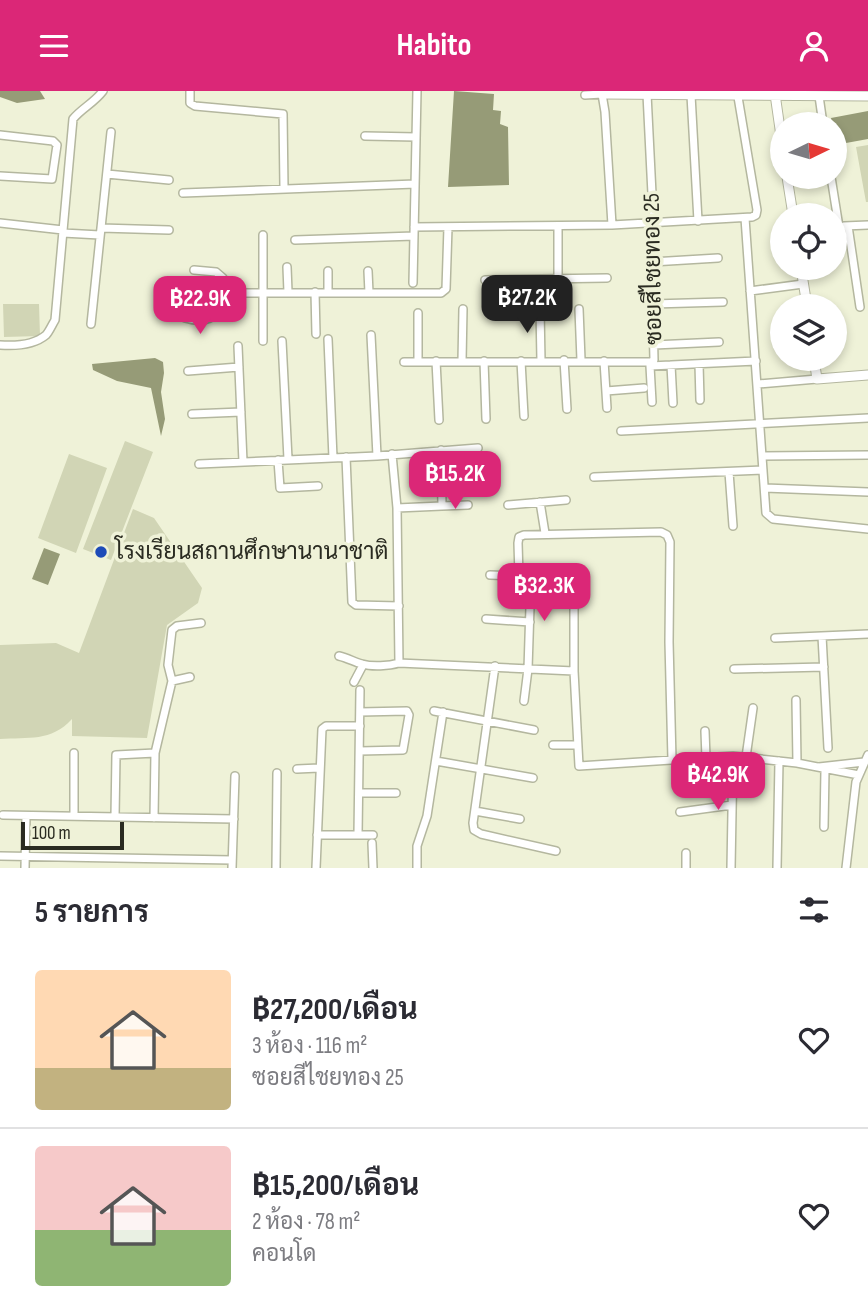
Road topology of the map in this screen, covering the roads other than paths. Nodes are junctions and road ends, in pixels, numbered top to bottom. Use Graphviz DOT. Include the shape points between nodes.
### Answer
graph roads {
  1 [pos="103,91"];
  2 [pos="190,91"];
  3 [pos="416,91"];
  4 [pos="602,93"];
  5 [pos="642,93"];
  6 [pos="678,93"];
  7 [pos="737,93"];
  8 [pos="775,93"];
  9 [pos="802,93"];
  10 [pos="585,95"];
  11 [pos="691,95"];
  12 [pos="819,96"];
  13 [pos="868,96"];
  14 [pos="778,112"];
  15 [pos="821,112"];
  16 [pos="111,132"];
  17 [pos="0,135"];
  18 [pos="365,136"];
  19 [pos="416,137"];
  20 [pos="55,161"];
  21 [pos="69,163"];
  22 [pos="107,174"];
  23 [pos="0,176"];
  24 [pos="169,180"];
  25 [pos="415,184"];
  26 [pos="284,188"];
  27 [pos="183,193"];
  28 [pos="745,218"];
  29 [pos="698,221"];
  30 [pos="0,223"];
  31 [pos="651,224"];
  32 [pos="612,225"];
  33 [pos="868,225"];
  34 [pos="848,226"];
  35 [pos="448,227"];
  36 [pos="558,227"];
  37 [pos="63,230"];
  38 [pos="169,230"];
  39 [pos="101,231"];
  40 [pos="414,231"];
  41 [pos="262,235"];
  42 [pos="295,240"];
  43 [pos="718,258"];
  44 [pos="652,261"];
  45 [pos="287,267"];
  46 [pos="194,270"];
  47 [pos="328,271"];
  48 [pos="368,271"];
  49 [pos="607,278"];
  50 [pos="558,279"];
  51 [pos="485,280"];
  52 [pos="802,280"];
  53 [pos="413,283"];
  54 [pos="803,284"];
  55 [pos="750,291"];
  56 [pos="263,292"];
  57 [pos="288,292"];
  58 [pos="315,292"];
  59 [pos="328,292"];
  60 [pos="225,293"];
  61 [pos="369,293"];
  62 [pos="180,294"];
  63 [pos="805,294"];
  64 [pos="723,302"];
  65 [pos="653,304"];
  66 [pos="860,307"];
  67 [pos="463,309"];
  68 [pos="540,309"];
  69 [pos="579,309"];
  70 [pos="418,313"];
  71 [pos="91,324"];
  72 [pos="316,334"];
  73 [pos="371,335"];
  74 [pos="328,339"];
  75 [pos="263,341"];
  76 [pos="282,341"];
  77 [pos="719,342"];
  78 [pos="0,345"];
  79 [pos="654,345"];
  80 [pos="238,346"];
  81 [pos="581,360"];
  82 [pos="418,361"];
  83 [pos="436,361"];
  84 [pos="462,361"];
  85 [pos="484,361"];
  86 [pos="521,361"];
  87 [pos="541,361"];
  88 [pos="564,361"];
  89 [pos="604,361"];
  90 [pos="756,361"];
  91 [pos="404,362"];
  92 [pos="699,364"];
  93 [pos="671,365"];
  94 [pos="239,367"];
  95 [pos="188,371"];
  96 [pos="816,371"];
  97 [pos="868,375"];
  98 [pos="817,379"];
  99 [pos="758,384"];
  100 [pos="644,388"];
  101 [pos="606,391"];
  102 [pos="700,400"];
  103 [pos="652,402"];
  104 [pos="673,403"];
  105 [pos="607,408"];
  106 [pos="568,409"];
  107 [pos="241,412"];
  108 [pos="192,414"];
  109 [pos="524,416"];
  110 [pos="868,418"];
  111 [pos="486,419"];
  112 [pos="439,420"];
  113 [pos="761,424"];
  114 [pos="621,431"];
  115 [pos="478,448"];
  116 [pos="441,450"];
  117 [pos="392,454"];
  118 [pos="868,455"];
  119 [pos="377,456"];
  120 [pos="763,456"];
  121 [pos="346,457"];
  122 [pos="333,458"];
  123 [pos="288,459"];
  124 [pos="278,460"];
  125 [pos="243,462"];
  126 [pos="199,464"];
  127 [pos="764,470"];
  128 [pos="729,472"];
  129 [pos="594,477"];
  130 [pos="318,486"];
  131 [pos="765,488"];
  132 [pos="868,492"];
  133 [pos="566,500"];
  134 [pos="540,502"];
  135 [pos="468,505"];
  136 [pos="508,505"];
  137 [pos="442,506"];
  138 [pos="397,508"];
  139 [pos="733,526"];
  140 [pos="868,529"];
  141 [pos="544,533"];
  142 [pos="490,575"];
  143 [pos="519,576"];
  144 [pos="531,576"];
  145 [pos="399,606"];
  146 [pos="486,619"];
  147 [pos="530,622"];
  148 [pos="201,623"];
  149 [pos="868,634"];
  150 [pos="822,636"];
  151 [pos="775,638"];
  152 [pos="339,656"];
  153 [pos="399,663"];
  154 [pos="363,665"];
  155 [pos="495,666"];
  156 [pos="824,667"];
  157 [pos="528,669"];
  158 [pos="734,669"];
  159 [pos="574,671"];
  160 [pos="190,677"];
  161 [pos="172,681"];
  162 [pos="354,682"];
  163 [pos="360,690"];
  164 [pos="796,700"];
  165 [pos="524,701"];
  166 [pos="753,708"];
  167 [pos="360,712"];
  168 [pos="487,722"];
  169 [pos="360,726"];
  170 [pos="534,730"];
  171 [pos="705,731"];
  172 [pos="554,744"];
  173 [pos="577,745"];
  174 [pos="828,748"];
  175 [pos="360,751"];
  176 [pos="74,753"];
  177 [pos="155,753"];
  178 [pos="733,757"];
  179 [pos="746,757"];
  180 [pos="706,758"];
  181 [pos="866,758"];
  182 [pos="436,761"];
  183 [pos="672,761"];
  184 [pos="779,761"];
  185 [pos="797,763"];
  186 [pos="319,768"];
  187 [pos="298,769"];
  188 [pos="481,769"];
  189 [pos="822,769"];
  190 [pos="277,773"];
  191 [pos="859,775"];
  192 [pos="235,776"];
  193 [pos="533,779"];
  194 [pos="359,793"];
  195 [pos="396,793"];
  196 [pos="732,805"];
  197 [pos="475,811"];
  198 [pos="680,812"];
  199 [pos="3,815"];
  200 [pos="26,816"];
  201 [pos="74,816"];
  202 [pos="114,817"];
  203 [pos="154,818"];
  204 [pos="234,819"];
  205 [pos="520,819"];
  206 [pos="824,827"];
  207 [pos="317,835"];
  208 [pos="358,835"];
  209 [pos="556,851"];
  210 [pos="686,853"];
  211 [pos="0,856"];
  212 [pos="25,856"];
  213 [pos="232,864"];
  214 [pos="24,868"];
  215 [pos="275,868"];
  216 [pos="316,868"];
  217 [pos="373,868"];
  218 [pos="416,868"];
  219 [pos="686,868"];
  220 [pos="731,868"];
  221 [pos="777,868"];
  222 [pos="846,868"];
  1 -- 21 [label="street" via="74,119"];
  2 -- 26 [label="street" via="190,103 195,106 283,114"];
  3 -- 19 [label="street"];
  4 -- 5 [label="street"];
  4 -- 10 [label="street"];
  4 -- 32 [label="street"];
  5 -- 6 [label="street"];
  5 -- 31 [label="street, ซอยสีไชยทอง 25"];
  6 -- 11 [label="street"];
  7 -- 8 [label="street"];
  7 -- 11 [label="street"];
  7 -- 28 [label="street" via="756,215"];
  8 -- 9 [label="street"];
  8 -- 14 [label="street"];
  9 -- 12 [label="street"];
  11 -- 29 [label="street"];
  12 -- 13 [label="street"];
  12 -- 15 [label="street"];
  16 -- 22 [label="street"];
  17 -- 20 [label="street" via="53,141 57,145"];
  18 -- 19 [label="street"];
  19 -- 25 [label="street"];
  20 -- 21 [label="street"];
  20 -- 23 [label="street" via="52,180"];
  21 -- 37 [label="street"];
  22 -- 24 [label="street"];
  22 -- 39 [label="street"];
  25 -- 26 [label="street"];
  25 -- 40 [label="street"];
  26 -- 27 [label="street"];
  28 -- 29 [label="street"];
  28 -- 55 [label="street"];
  29 -- 31 [label="street"];
  30 -- 37 [label="street"];
  31 -- 32 [label="street"];
  31 -- 44 [label="street, ซอยสีไชยทอง 25"];
  32 -- 36 [label="street"];
  33 -- 34 [label="street"];
  34 -- 66 [label="street"];
  35 -- 36 [label="street"];
  35 -- 40 [label="street"];
  35 -- 61 [label="street" via="444,292"];
  36 -- 50 [label="street"];
  37 -- 39 [label="street"];
  37 -- 78 [label="street" via="55,320 47,335 29,343"];
  38 -- 39 [label="street"];
  39 -- 71 [label="street"];
  40 -- 42 [label="street"];
  40 -- 53 [label="street"];
  41 -- 56 [label="street"];
  43 -- 44 [label="street"];
  44 -- 65 [label="street, ซอยสีไชยทอง 25"];
  45 -- 57 [label="street"];
  46 -- 60 [label="street" via="221,275"];
  47 -- 59 [label="street"];
  48 -- 61 [label="street"];
  49 -- 50 [label="street"];
  50 -- 51 [label="street"];
  52 -- 54 [label="street"];
  54 -- 55 [label="street"];
  54 -- 63 [label="street"];
  55 -- 90 [label="street"];
  56 -- 57 [label="street"];
  56 -- 60 [label="street"];
  56 -- 75 [label="street"];
  57 -- 58 [label="street"];
  58 -- 59 [label="street"];
  58 -- 72 [label="street"];
  59 -- 61 [label="street"];
  60 -- 62 [label="street" via="217,313 202,322 183,316"];
  64 -- 65 [label="street"];
  65 -- 79 [label="street, ซอยสีไชยทอง 25"];
  67 -- 84 [label="street"];
  68 -- 87 [label="street"];
  69 -- 81 [label="street"];
  70 -- 82 [label="street"];
  73 -- 119 [label="street"];
  74 -- 122 [label="street"];
  76 -- 123 [label="street"];
  77 -- 79 [label="street"];
  79 -- 89 [label="street, ซอยสีไชยทอง 25" via="651,362"];
  80 -- 94 [label="street"];
  81 -- 88 [label="street, ซอยสีไชยทอง 25"];
  81 -- 89 [label="street, ซอยสีไชยทอง 25"];
  82 -- 83 [label="street, ซอยสีไชยทอง 25"];
  82 -- 91 [label="street, ซอยสีไชยทอง 25"];
  83 -- 84 [label="street, ซอยสีไชยทอง 25"];
  83 -- 112 [label="street"];
  84 -- 85 [label="street, ซอยสีไชยทอง 25"];
  85 -- 86 [label="street, ซอยสีไชยทอง 25"];
  85 -- 111 [label="street"];
  86 -- 87 [label="street, ซอยสีไชยทอง 25"];
  86 -- 109 [label="street"];
  87 -- 88 [label="street, ซอยสีไชยทอง 25"];
  88 -- 106 [label="street"];
  89 -- 101 [label="street"];
  90 -- 92 [label="street"];
  90 -- 99 [label="street"];
  92 -- 93 [label="street"];
  92 -- 102 [label="street"];
  93 -- 103 [label="street" via="650,366"];
  93 -- 104 [label="street"];
  94 -- 95 [label="street"];
  94 -- 107 [label="street"];
  96 -- 98 [label="street"];
  97 -- 98 [label="street"];
  98 -- 99 [label="street"];
  99 -- 113 [label="street"];
  100 -- 101 [label="street"];
  101 -- 105 [label="street"];
  107 -- 108 [label="street"];
  107 -- 125 [label="street"];
  110 -- 113 [label="street"];
  113 -- 114 [label="street"];
  113 -- 120 [label="street"];
  115 -- 116 [label="street"];
  116 -- 117 [label="street"];
  116 -- 137 [label="street"];
  117 -- 119 [label="street"];
  117 -- 138 [label="street"];
  118 -- 120 [label="street"];
  119 -- 121 [label="street"];
  120 -- 127 [label="street"];
  121 -- 122 [label="street"];
  121 -- 145 [label="street" via="352,602"];
  122 -- 123 [label="street"];
  123 -- 124 [label="street"];
  124 -- 125 [label="street"];
  124 -- 130 [label="street" via="280,488"];
  125 -- 126 [label="street"];
  127 -- 128 [label="street"];
  127 -- 131 [label="street"];
  128 -- 129 [label="street"];
  128 -- 139 [label="street"];
  131 -- 132 [label="street"];
  131 -- 140 [label="street" via="766,513 773,519"];
  133 -- 134 [label="street"];
  134 -- 136 [label="street"];
  134 -- 141 [label="street"];
  135 -- 137 [label="street"];
  137 -- 138 [label="street"];
  138 -- 145 [label="street"];
  141 -- 143 [label="street" via="519,537"];
  141 -- 183 [label="street" via="667,535"];
  142 -- 143 [label="street"];
  143 -- 144 [label="street"];
  144 -- 147 [label="street"];
  144 -- 159 [label="street" via="574,578"];
  145 -- 153 [label="street"];
  146 -- 147 [label="street"];
  147 -- 157 [label="street"];
  148 -- 161 [label="street" via="172,630 168,665"];
  149 -- 150 [label="street"];
  150 -- 151 [label="street"];
  150 -- 156 [label="street"];
  152 -- 154 [label="street"];
  153 -- 154 [label="street"];
  153 -- 155 [label="street"];
  154 -- 162 [label="street"];
  155 -- 157 [label="street"];
  155 -- 168 [label="street"];
  156 -- 158 [label="street"];
  156 -- 174 [label="street"];
  157 -- 159 [label="street"];
  157 -- 165 [label="street"];
  159 -- 173 [label="street"];
  160 -- 161 [label="street"];
  161 -- 177 [label="street"];
  163 -- 167 [label="street"];
  164 -- 185 [label="street"];
  166 -- 179 [label="street"];
  167 -- 169 [label="street"];
  167 -- 175 [label="street" via="407,711 409,715 403,750"];
  168 -- 170 [label="street"];
  168 -- 182 [label="street" via="438,712"];
  168 -- 188 [label="street"];
  169 -- 175 [label="street"];
  169 -- 186 [label="street" via="322,729"];
  171 -- 180 [label="street"];
  172 -- 173 [label="street"];
  173 -- 183 [label="street" via="578,763 583,767"];
  175 -- 194 [label="street"];
  176 -- 201 [label="street"];
  177 -- 202 [label="street" via="116,755"];
  177 -- 203 [label="street"];
  178 -- 179 [label="street"];
  178 -- 180 [label="street"];
  178 -- 196 [label="street"];
  179 -- 184 [label="street"];
  180 -- 183 [label="street"];
  181 -- 189 [label="street"];
  181 -- 191 [label="street"];
  182 -- 188 [label="street"];
  182 -- 218 [label="street"];
  184 -- 185 [label="street"];
  184 -- 221 [label="street"];
  185 -- 189 [label="street"];
  186 -- 187 [label="street"];
  186 -- 207 [label="street"];
  188 -- 193 [label="street"];
  188 -- 197 [label="street"];
  189 -- 191 [label="street"];
  189 -- 206 [label="street"];
  190 -- 215 [label="street"];
  191 -- 222 [label="street"];
  192 -- 204 [label="street"];
  194 -- 195 [label="street"];
  194 -- 208 [label="street"];
  196 -- 198 [label="street"];
  196 -- 220 [label="street"];
  197 -- 205 [label="street"];
  197 -- 209 [label="street" via="477,833"];
  199 -- 200 [label="street"];
  200 -- 201 [label="street"];
  200 -- 212 [label="street"];
  201 -- 202 [label="street"];
  202 -- 203 [label="street"];
  203 -- 204 [label="street"];
  204 -- 213 [label="street"];
  207 -- 208 [label="street"];
  207 -- 216 [label="street"];
  208 -- 217 [label="street" via="373,839"];
  210 -- 219 [label="street"];
  211 -- 212 [label="street"];
  212 -- 213 [label="street"];
  212 -- 214 [label="street"];
}
